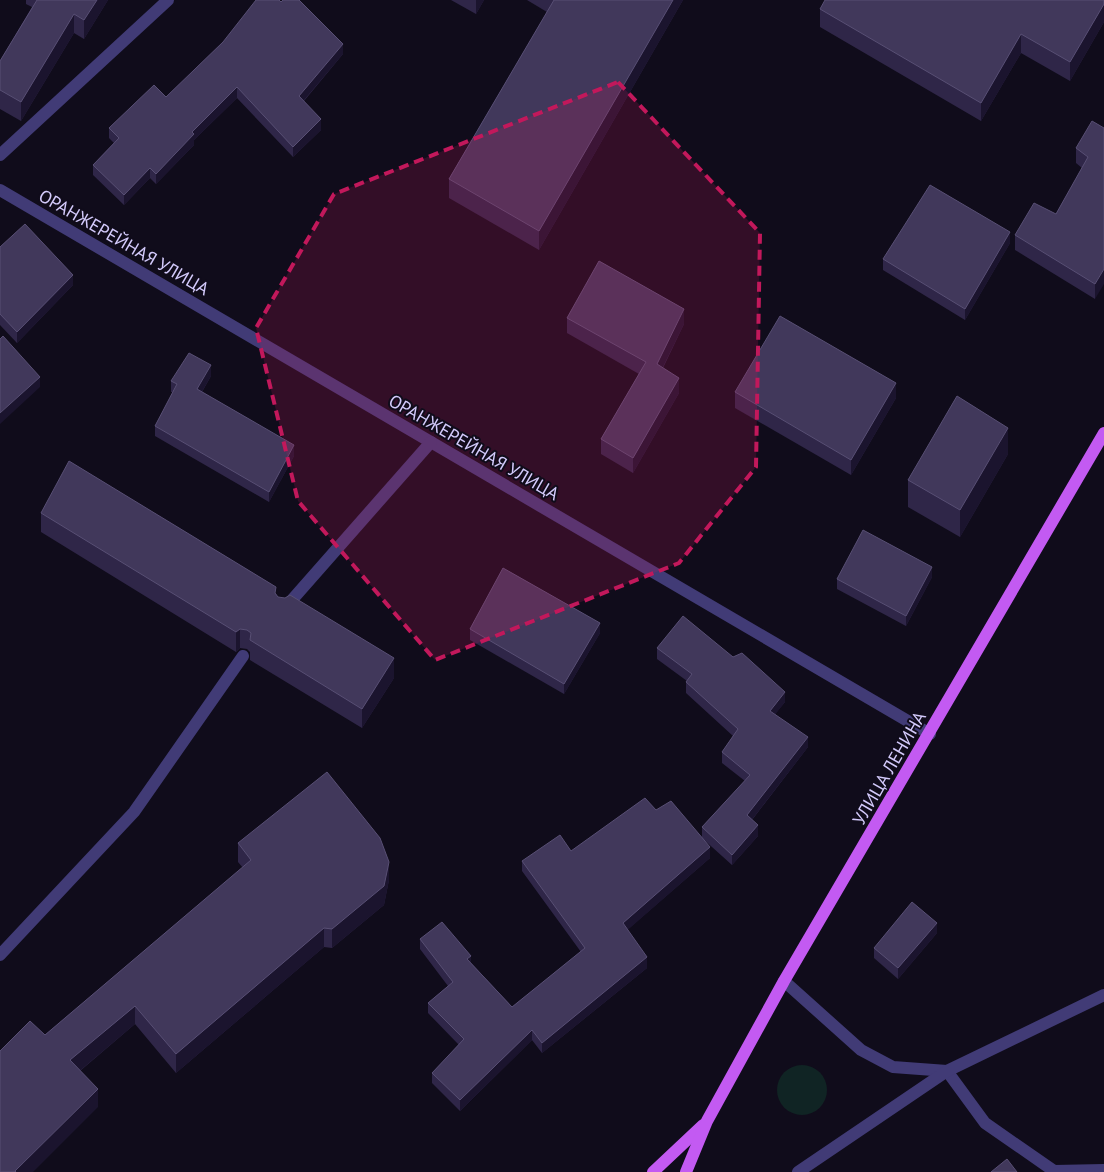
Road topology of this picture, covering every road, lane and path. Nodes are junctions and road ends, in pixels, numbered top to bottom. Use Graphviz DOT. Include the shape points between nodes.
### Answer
graph roads {
  1 [pos="168,0"];
  2 [pos="0,155"];
  3 [pos="0,190"];
  4 [pos="1104,433"];
  5 [pos="431,442"];
  6 [pos="283,610"];
  7 [pos="243,656"];
  8 [pos="930,734"];
  9 [pos="0,955"];
  10 [pos="784,981"];
  11 [pos="1104,995"];
  12 [pos="948,1071"];
  13 [pos="707,1122"];
  14 [pos="1104,1170"];
  15 [pos="653,1172"];
  16 [pos="686,1172"];
  17 [pos="798,1172"];
  1 -- 2 [label="street"];
  3 -- 5 [label="street, ОРАНЖЕРЕЙНАЯ УЛИЦА"];
  4 -- 8 [label="main road, УЛИЦА ЛЕНИНА"];
  5 -- 6 [label="street"];
  5 -- 8 [label="street, ОРАНЖЕРЕЙНАЯ УЛИЦА"];
  7 -- 9 [label="street" via="134,812"];
  8 -- 10 [label="main road, УЛИЦА ЛЕНИНА"];
  10 -- 12 [label="street" via="861,1050 894,1067"];
  10 -- 13 [label="main road, УЛИЦА ЛЕНИНА"];
  11 -- 12 [label="street"];
  12 -- 14 [label="street" via="985,1123 1054,1171"];
  12 -- 17 [label="street"];
  13 -- 15 [label="main road, УЛИЦА ЛЕНИНА"];
  13 -- 16 [label="main road, УЛИЦА ЛЕНИНА"];
}
